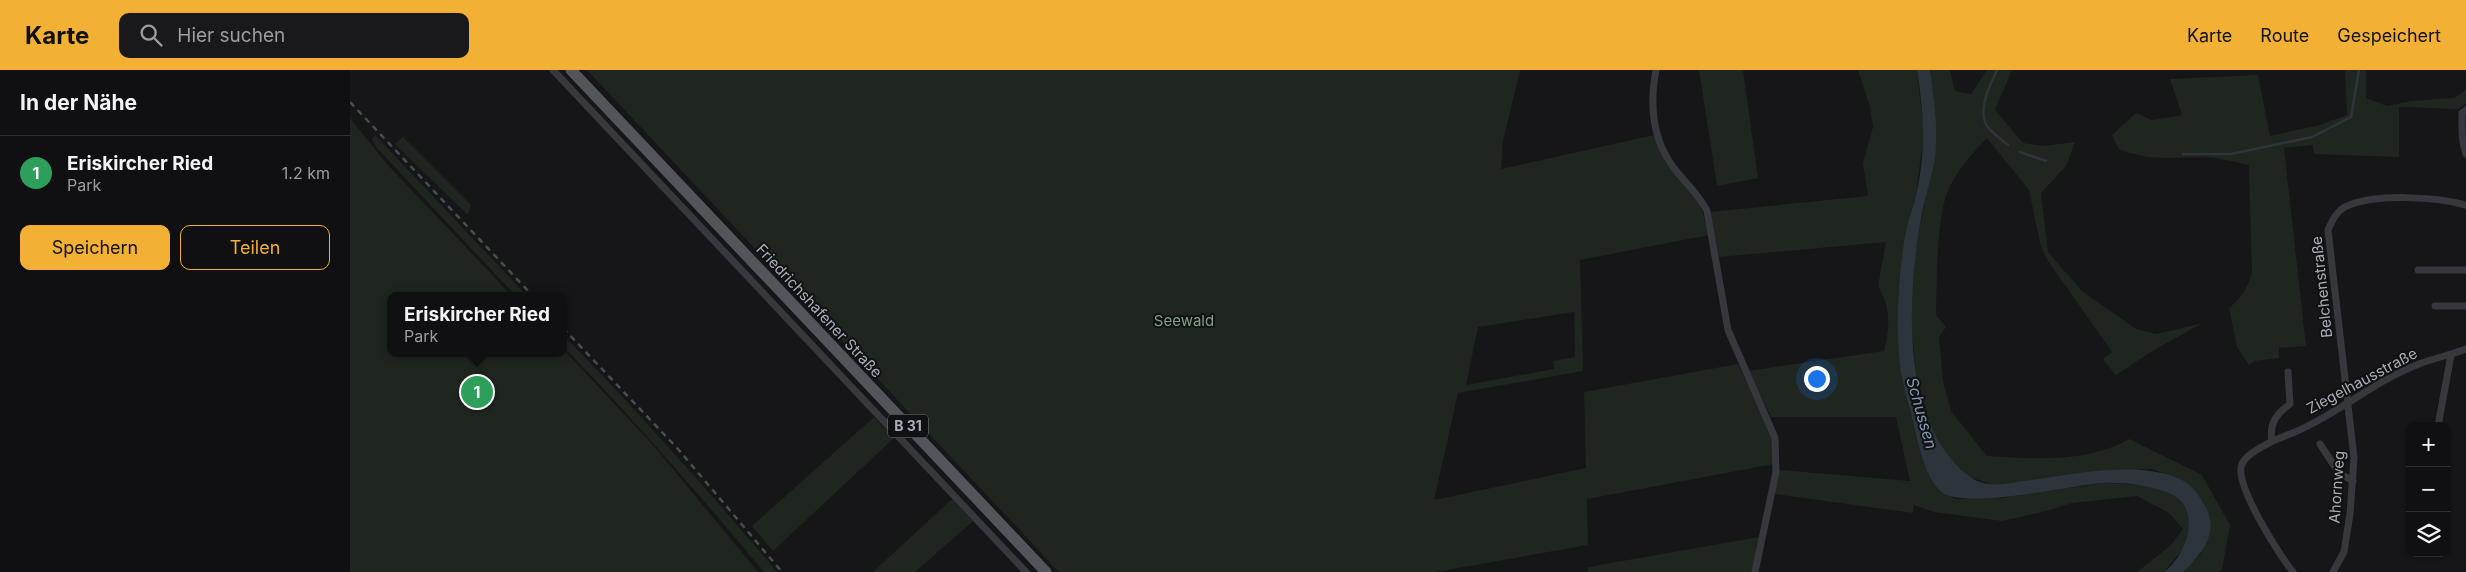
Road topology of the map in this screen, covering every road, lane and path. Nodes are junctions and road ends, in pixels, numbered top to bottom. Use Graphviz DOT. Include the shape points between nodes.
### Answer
graph roads {
  1 [pos="553,70"];
  2 [pos="571,70"];
  3 [pos="1656,70"];
  4 [pos="2466,110"];
  5 [pos="2466,154"];
  6 [pos="2466,205"];
  7 [pos="2418,270"];
  8 [pos="2466,270"];
  9 [pos="2434,306"];
  10 [pos="2466,306"];
  11 [pos="2466,349"];
  12 [pos="2451,355"];
  13 [pos="2288,372"];
  14 [pos="2348,402"];
  15 [pos="2439,422"];
  16 [pos="2272,441"];
  17 [pos="2320,444"];
  18 [pos="2353,481"];
  19 [pos="1026,572"];
  20 [pos="1046,572"];
  21 [pos="1755,572"];
  22 [pos="2293,572"];
  23 [pos="2333,572"];
  1 -- 19 [label="street"];
  2 -- 20 [label="main road, Friedrichshafener Straße / B 31"];
  3 -- 21 [label="street" via="1652,104 1661,148 1699,196 1707,212 1728,330 1775,438 1776,472"];
  4 -- 5 [label="street" via="2462,113 2462,143"];
  6 -- 14 [label="street, Belchenstraße" via="2426,198 2399,198 2346,206 2336,214 2328,230"];
  7 -- 8 [label="street"];
  9 -- 10 [label="street"];
  11 -- 12 [label="street, Ziegelhausstraße"];
  12 -- 14 [label="street, Ziegelhausstraße" via="2419,364"];
  12 -- 15 [label="street"];
  13 -- 16 [label="street, Ziegelhausstraße" via="2290,404 2281,410 2270,428"];
  14 -- 16 [label="street, Ziegelhausstraße" via="2297,432"];
  14 -- 18 [label="street, Ahornweg" via="2353,434"];
  16 -- 22 [label="street, Ziegelhausstraße" via="2246,458 2240,469 2248,498 2261,524"];
  17 -- 18 [label="street" via="2340,473"];
  18 -- 23 [label="street, Ahornweg" via="2344,552"];
}
